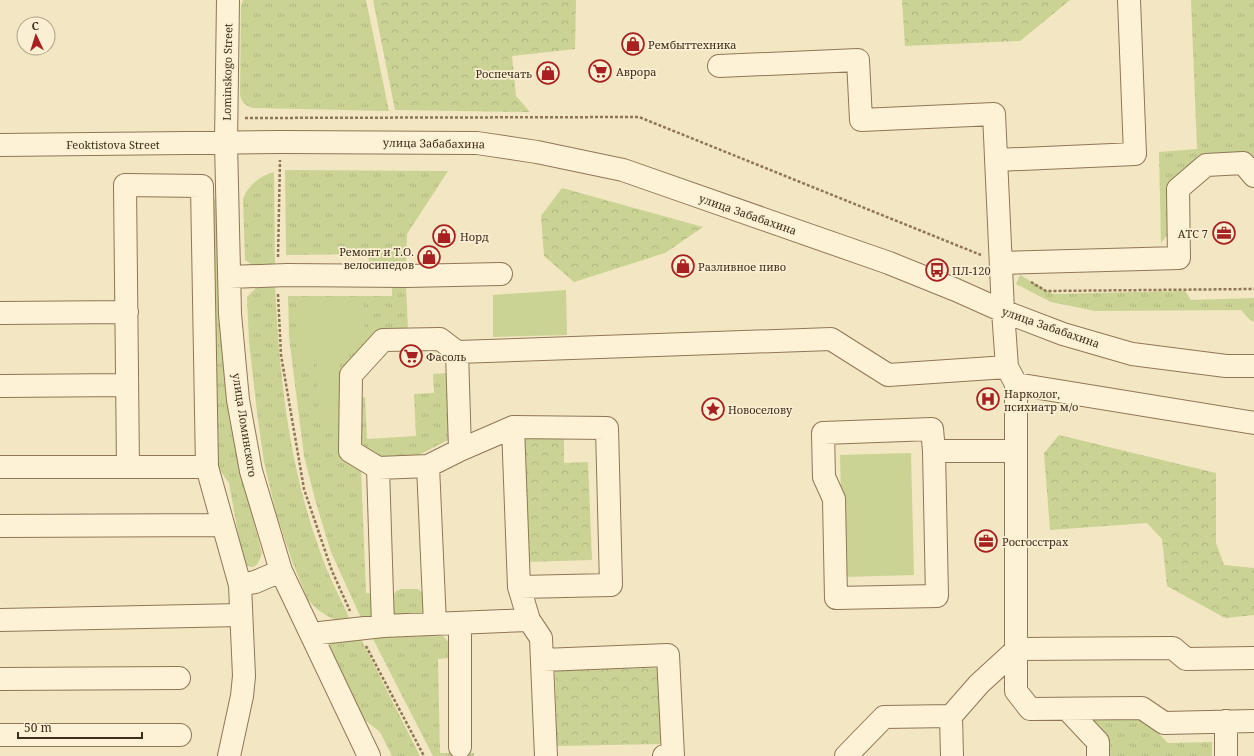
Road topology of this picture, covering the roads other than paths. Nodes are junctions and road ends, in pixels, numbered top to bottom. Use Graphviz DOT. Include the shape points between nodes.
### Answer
graph roads {
  1 [pos="228,0"];
  2 [pos="1129,0"];
  3 [pos="719,66"];
  4 [pos="226,143"];
  5 [pos="0,145"];
  6 [pos="996,160"];
  7 [pos="1254,176"];
  8 [pos="1000,263"];
  9 [pos="501,274"];
  10 [pos="229,277"];
  11 [pos="1003,311"];
  12 [pos="127,312"];
  13 [pos="0,313"];
  14 [pos="457,352"];
  15 [pos="1254,366"];
  16 [pos="1012,375"];
  17 [pos="127,385"];
  18 [pos="0,386"];
  19 [pos="1254,422"];
  20 [pos="513,428"];
  21 [pos="460,450"];
  22 [pos="934,451"];
  23 [pos="1016,451"];
  24 [pos="428,466"];
  25 [pos="0,467"];
  26 [pos="128,467"];
  27 [pos="207,467"];
  28 [pos="378,468"];
  29 [pos="222,525"];
  30 [pos="0,526"];
  31 [pos="281,571"];
  32 [pos="240,585"];
  33 [pos="519,587"];
  34 [pos="241,615"];
  35 [pos="0,620"];
  36 [pos="529,620"];
  37 [pos="460,623"];
  38 [pos="436,624"];
  39 [pos="384,626"];
  40 [pos="311,634"];
  41 [pos="1017,649"];
  42 [pos="1254,658"];
  43 [pos="542,660"];
  44 [pos="244,676"];
  45 [pos="178,678"];
  46 [pos="0,679"];
  47 [pos="1067,709"];
  48 [pos="951,716"];
  49 [pos="1226,721"];
  50 [pos="1254,721"];
  51 [pos="0,735"];
  52 [pos="180,735"];
  53 [pos="460,747"];
  54 [pos="229,756"];
  55 [pos="245,756"];
  56 [pos="369,756"];
  57 [pos="546,756"];
  58 [pos="664,756"];
  59 [pos="846,756"];
  60 [pos="952,756"];
  61 [pos="1098,756"];
  62 [pos="1226,756"];
  1 -- 4 [label="street, Lominskogo Street"];
  2 -- 6 [label="street" via="1135,154"];
  3 -- 6 [label="street" via="858,60 861,120 994,114"];
  4 -- 5 [label="street, Feoktistova Street"];
  4 -- 10 [label="street, улица Ломинского"];
  4 -- 11 [label="street, улица Забабахина" via="477,143 537,152 623,170 889,263"];
  6 -- 8 [label="street"];
  7 -- 8 [label="street" via="1243,163 1206,165 1178,189 1179,258"];
  8 -- 11 [label="street"];
  9 -- 10 [label="street"];
  10 -- 31 [label="street, улица Ломинского" via="238,400 251,471"];
  11 -- 15 [label="street, улица Забабахина" via="1062,334 1132,354 1226,366"];
  11 -- 16 [label="street"];
  12 -- 13 [label="street"];
  12 -- 17 [label="street"];
  12 -- 27 [label="street" via="125,185 202,186"];
  14 -- 16 [label="street" via="831,339 888,375"];
  14 -- 21 [label="street"];
  14 -- 28 [label="street" via="440,338 384,340 351,375 350,451"];
  16 -- 19 [label="street"];
  16 -- 23 [label="street"];
  17 -- 18 [label="street"];
  17 -- 26 [label="street"];
  20 -- 21 [label="street"];
  20 -- 33 [label="street"];
  20 -- 33 [label="street" via="607,428 611,585"];
  21 -- 24 [label="street"];
  22 -- 22 [label="street" via="932,429 823,434 824,477 834,499 836,598 937,596"];
  22 -- 23 [label="street"];
  23 -- 41 [label="street"];
  24 -- 28 [label="street"];
  24 -- 38 [label="street"];
  25 -- 26 [label="street"];
  26 -- 27 [label="street"];
  27 -- 29 [label="street"];
  28 -- 39 [label="street"];
  29 -- 30 [label="street"];
  29 -- 32 [label="street"];
  31 -- 32 [label="street" via="255,582"];
  31 -- 40 [label="street, улица Ломинского"];
  32 -- 34 [label="street"];
  33 -- 36 [label="street"];
  34 -- 35 [label="street"];
  34 -- 44 [label="street"];
  36 -- 37 [label="street"];
  36 -- 43 [label="street" via="541,638"];
  37 -- 38 [label="street"];
  37 -- 53 [label="street"];
  38 -- 39 [label="street"];
  39 -- 40 [label="street"];
  40 -- 56 [label="street, улица Ломинского"];
  41 -- 42 [label="street" via="1173,648 1186,659"];
  41 -- 47 [label="street" via="1016,691 1030,709"];
  41 -- 48 [label="street" via="979,684"];
  43 -- 57 [label="street"];
  43 -- 58 [label="street" via="668,655 673,756"];
  44 -- 54 [label="street" via="241,703"];
  44 -- 55 [label="street"];
  45 -- 46 [label="street"];
  47 -- 49 [label="street" via="1142,708 1164,723"];
  47 -- 61 [label="street" via="1098,742"];
  48 -- 59 [label="street" via="884,717"];
  48 -- 60 [label="street"];
  49 -- 50 [label="street"];
  49 -- 62 [label="street"];
  51 -- 52 [label="street"];
}
